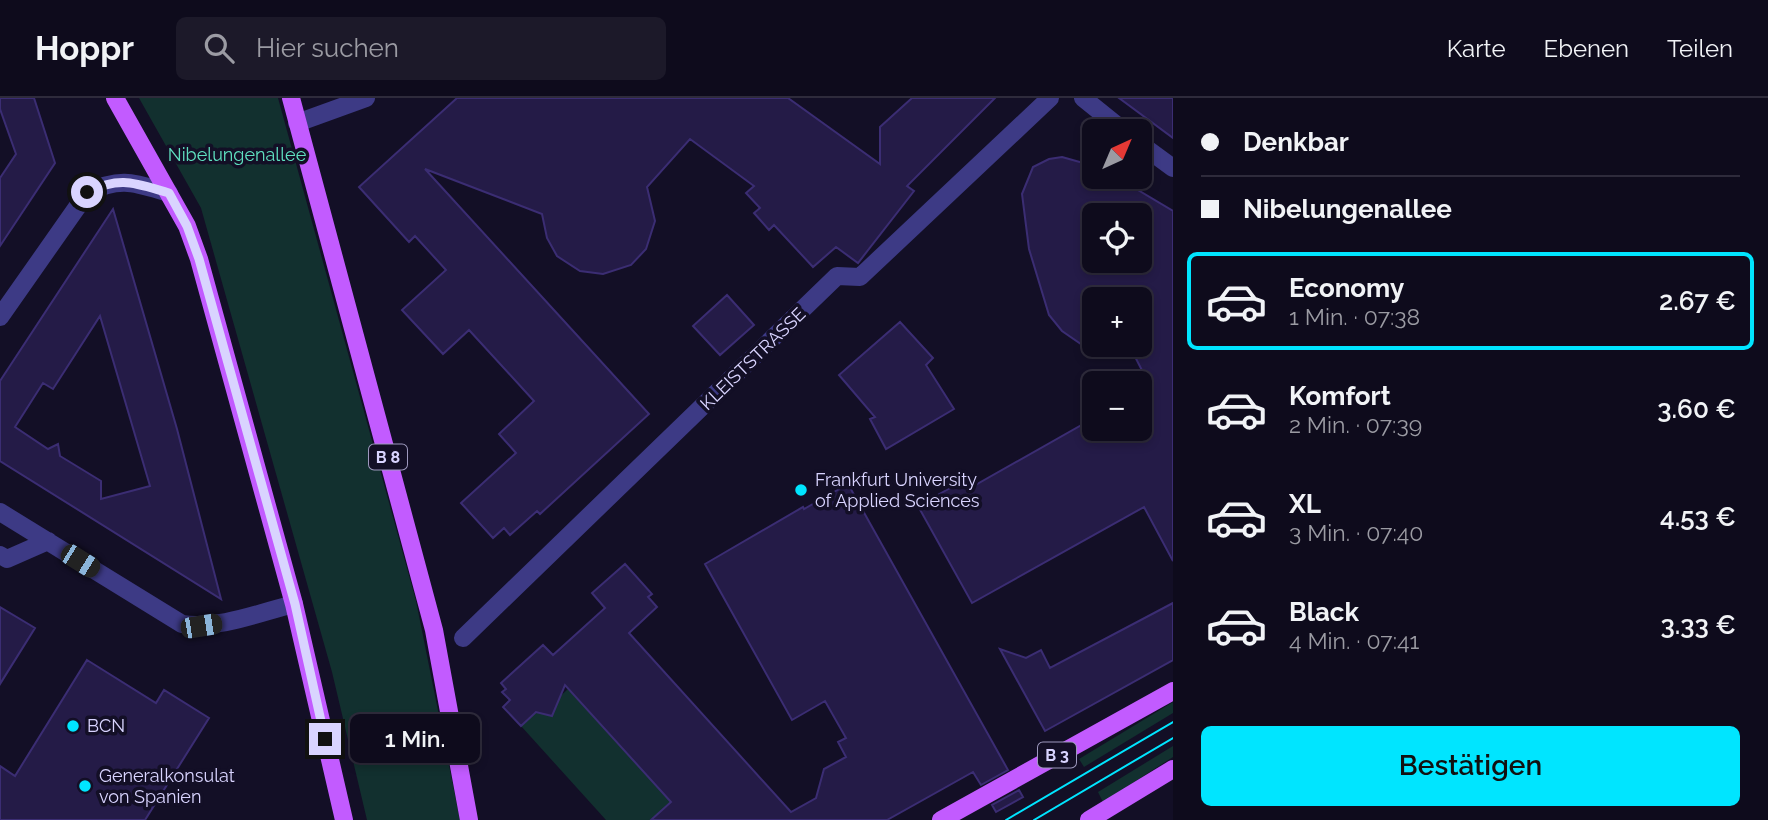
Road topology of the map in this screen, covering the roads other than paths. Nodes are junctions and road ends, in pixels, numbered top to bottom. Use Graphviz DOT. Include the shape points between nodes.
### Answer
graph roads {
  1 [pos="115,98"];
  2 [pos="290,98"];
  3 [pos="366,98"];
  4 [pos="1050,98"];
  5 [pos="1083,98"];
  6 [pos="1109,119"];
  7 [pos="297,123"];
  8 [pos="1152,153"];
  9 [pos="1173,168"];
  10 [pos="169,193"];
  11 [pos="0,317"];
  12 [pos="0,512"];
  13 [pos="48,541"];
  14 [pos="0,555"];
  15 [pos="295,604"];
  16 [pos="463,638"];
  17 [pos="1173,691"];
  18 [pos="1173,769"];
  19 [pos="344,820"];
  20 [pos="469,820"];
  21 [pos="941,820"];
  22 [pos="1089,820"];
  1 -- 10 [label="main road"];
  2 -- 7 [label="main road, B 8"];
  3 -- 7 [label="street"];
  4 -- 16 [label="street, KLEISTSTRASSE" via="860,277 837,276"];
  5 -- 6 [label="street"];
  7 -- 20 [label="main road, B 8" via="434,630"];
  8 -- 9 [label="street"];
  10 -- 11 [label="street" via="128,181 107,183 87,192"];
  10 -- 15 [label="main road" via="199,259"];
  12 -- 13 [label="street"];
  13 -- 14 [label="street" via="7,559"];
  13 -- 15 [label="street" via="183,624 228,622"];
  15 -- 19 [label="main road"];
  17 -- 21 [label="main road, B 3"];
  18 -- 22 [label="main road"];
}
